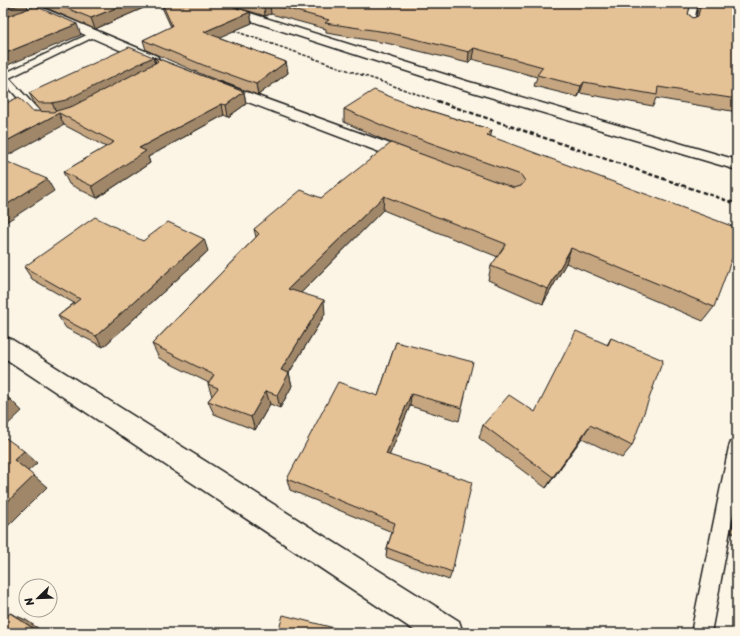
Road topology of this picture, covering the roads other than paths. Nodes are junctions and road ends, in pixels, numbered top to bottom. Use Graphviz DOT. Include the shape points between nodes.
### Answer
graph roads {
  1 [pos="21,3"];
  2 [pos="206,3"];
  3 [pos="694,3"];
  4 [pos="43,12"];
  5 [pos="30,17"];
  6 [pos="688,25"];
  7 [pos="94,35"];
  8 [pos="165,65"];
  9 [pos="200,80"];
  10 [pos="58,119"];
  11 [pos="429,165"];
  12 [pos="737,165"];
  13 [pos="3,345"];
  14 [pos="737,447"];
  15 [pos="448,633"];
  16 [pos="701,633"];
  1 -- 4 [label="street"];
  2 -- 12 [label="street" via="461,84"];
  3 -- 6 [label="lane"];
  4 -- 5 [label="lane"];
  4 -- 7 [label="street"];
  7 -- 8 [label="street"];
  7 -- 10 [label="lane" via="4,77 41,119"];
  9 -- 11 [label="street"];
  13 -- 15 [label="street"];
  14 -- 16 [label="lane"];
}
